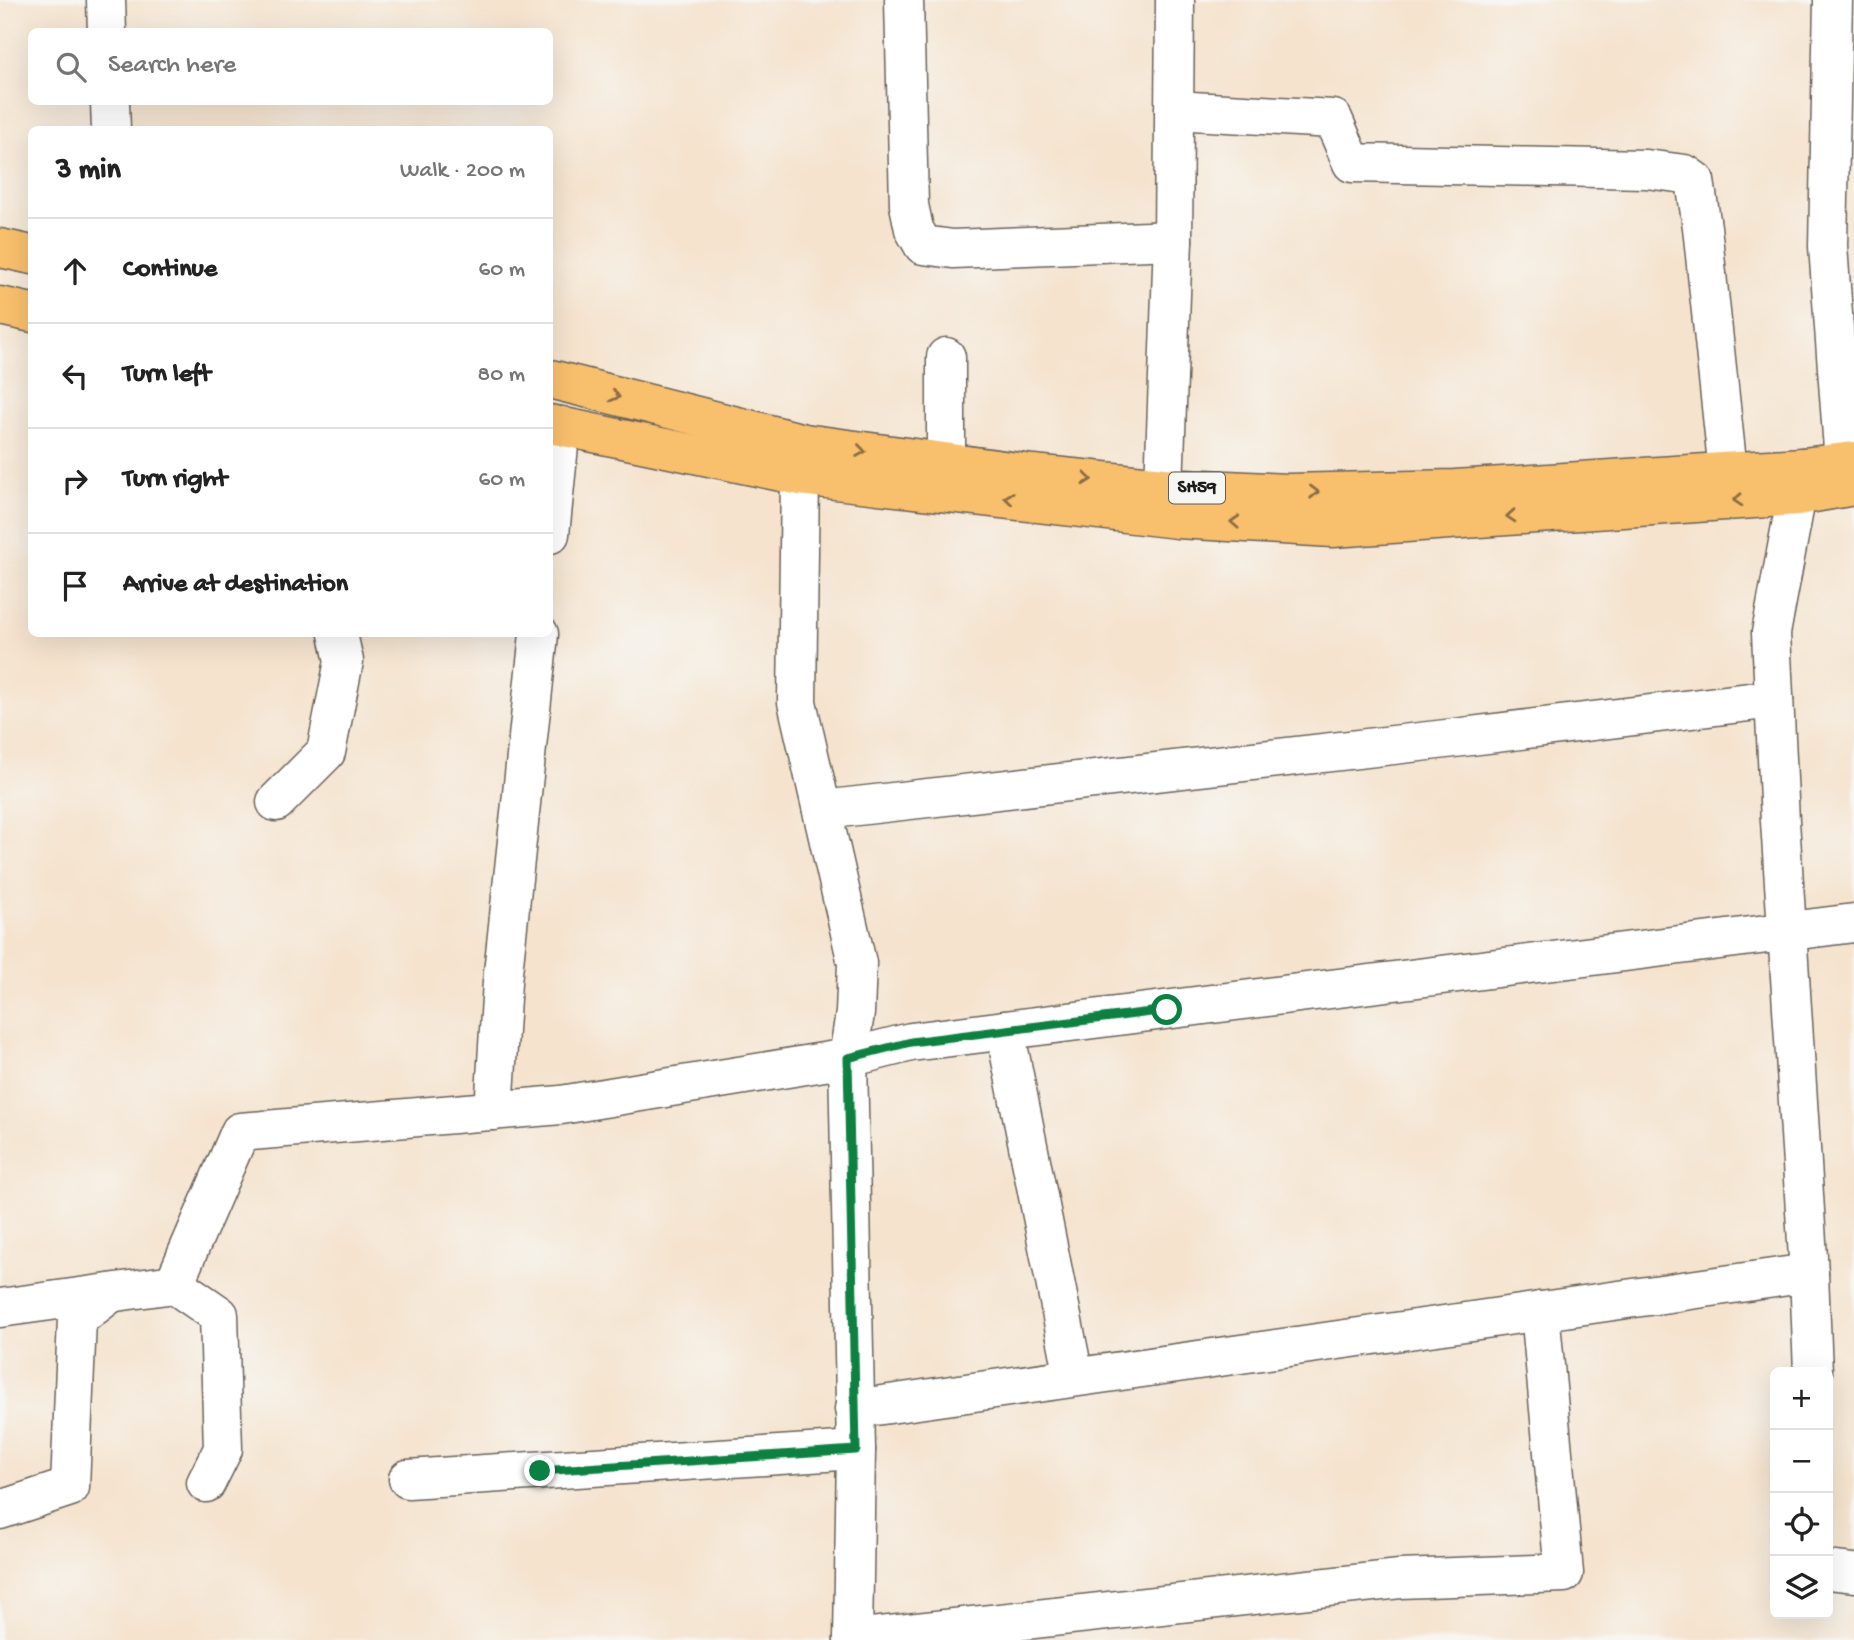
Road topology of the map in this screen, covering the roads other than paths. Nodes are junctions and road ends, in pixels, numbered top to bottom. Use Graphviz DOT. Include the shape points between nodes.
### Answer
graph roads {
  1 [pos="106,0"];
  2 [pos="904,0"];
  3 [pos="1175,0"];
  4 [pos="1833,0"];
  5 [pos="107,28"];
  6 [pos="110,105"];
  7 [pos="1174,110"];
  8 [pos="111,126"];
  9 [pos="1173,240"];
  10 [pos="0,248"];
  11 [pos="28,254"];
  12 [pos="0,306"];
  13 [pos="28,312"];
  14 [pos="946,357"];
  15 [pos="553,380"];
  16 [pos="555,425"];
  17 [pos="802,459"];
  18 [pos="946,463"];
  19 [pos="553,469"];
  20 [pos="1851,470"];
  21 [pos="1728,472"];
  22 [pos="1800,481"];
  23 [pos="1164,487"];
  24 [pos="339,637"];
  25 [pos="539,637"];
  26 [pos="1774,699"];
  27 [pos="276,802"];
  28 [pos="822,810"];
  29 [pos="1854,923"];
  30 [pos="1787,932"];
  31 [pos="1005,1030"];
  32 [pos="848,1058"];
  33 [pos="494,1111"];
  34 [pos="1810,1273"];
  35 [pos="174,1284"];
  36 [pos="111,1293"];
  37 [pos="0,1308"];
  38 [pos="1540,1311"];
  39 [pos="1813,1367"];
  40 [pos="1074,1377"];
  41 [pos="854,1409"];
  42 [pos="856,1450"];
  43 [pos="408,1479"];
  44 [pos="206,1483"];
  45 [pos="0,1510"];
  46 [pos="1833,1571"];
  47 [pos="1854,1573"];
  48 [pos="853,1640"];
  1 -- 5 [label="street"];
  2 -- 9 [label="street" via="909,205 923,245 953,249"];
  3 -- 7 [label="street"];
  4 -- 20 [label="street" via="1828,246"];
  6 -- 8 [label="street"];
  7 -- 9 [label="street"];
  7 -- 21 [label="street" via="1333,119 1352,163 1646,169 1685,174 1695,181 1702,227"];
  9 -- 23 [label="street"];
  10 -- 11 [label="main road"];
  12 -- 13 [label="main road"];
  14 -- 18 [label="street"];
  15 -- 17 [label="main road, SH59, one-way"];
  16 -- 17 [label="main road"];
  16 -- 19 [label="street"];
  17 -- 18 [label="main road, SH59, one-way"];
  22 -- 17 [label="main road, one-way" via="1333,528 1177,519"];
  17 -- 28 [label="street" via="797,702"];
  18 -- 23 [label="main road, SH59, one-way"];
  20 -- 22 [label="main road, SH59"];
  21 -- 22 [label="main road, SH59"];
  23 -- 21 [label="main road, SH59, one-way" via="1288,493 1455,489"];
  22 -- 26 [label="street" via="1772,633"];
  24 -- 27 [label="street" via="344,661 326,752"];
  25 -- 33 [label="street" via="502,982"];
  26 -- 28 [label="street"];
  26 -- 30 [label="street"];
  28 -- 32 [label="street" via="857,963"];
  29 -- 30 [label="street"];
  30 -- 31 [label="street"];
  30 -- 34 [label="street"];
  31 -- 32 [label="street" via="911,1042"];
  31 -- 40 [label="street"];
  32 -- 33 [label="street" via="561,1105"];
  32 -- 41 [label="street"];
  33 -- 35 [label="street" via="240,1132"];
  34 -- 38 [label="street"];
  34 -- 39 [label="street"];
  35 -- 36 [label="street"];
  35 -- 44 [label="street" via="219,1315 223,1449"];
  36 -- 37 [label="street"];
  36 -- 45 [label="street" via="77,1319 69,1487"];
  38 -- 40 [label="street"];
  38 -- 48 [label="street" via="1564,1573 1400,1579"];
  40 -- 41 [label="street"];
  41 -- 42 [label="street"];
  42 -- 43 [label="street"];
  42 -- 48 [label="street"];
  46 -- 47 [label="street"];
}
